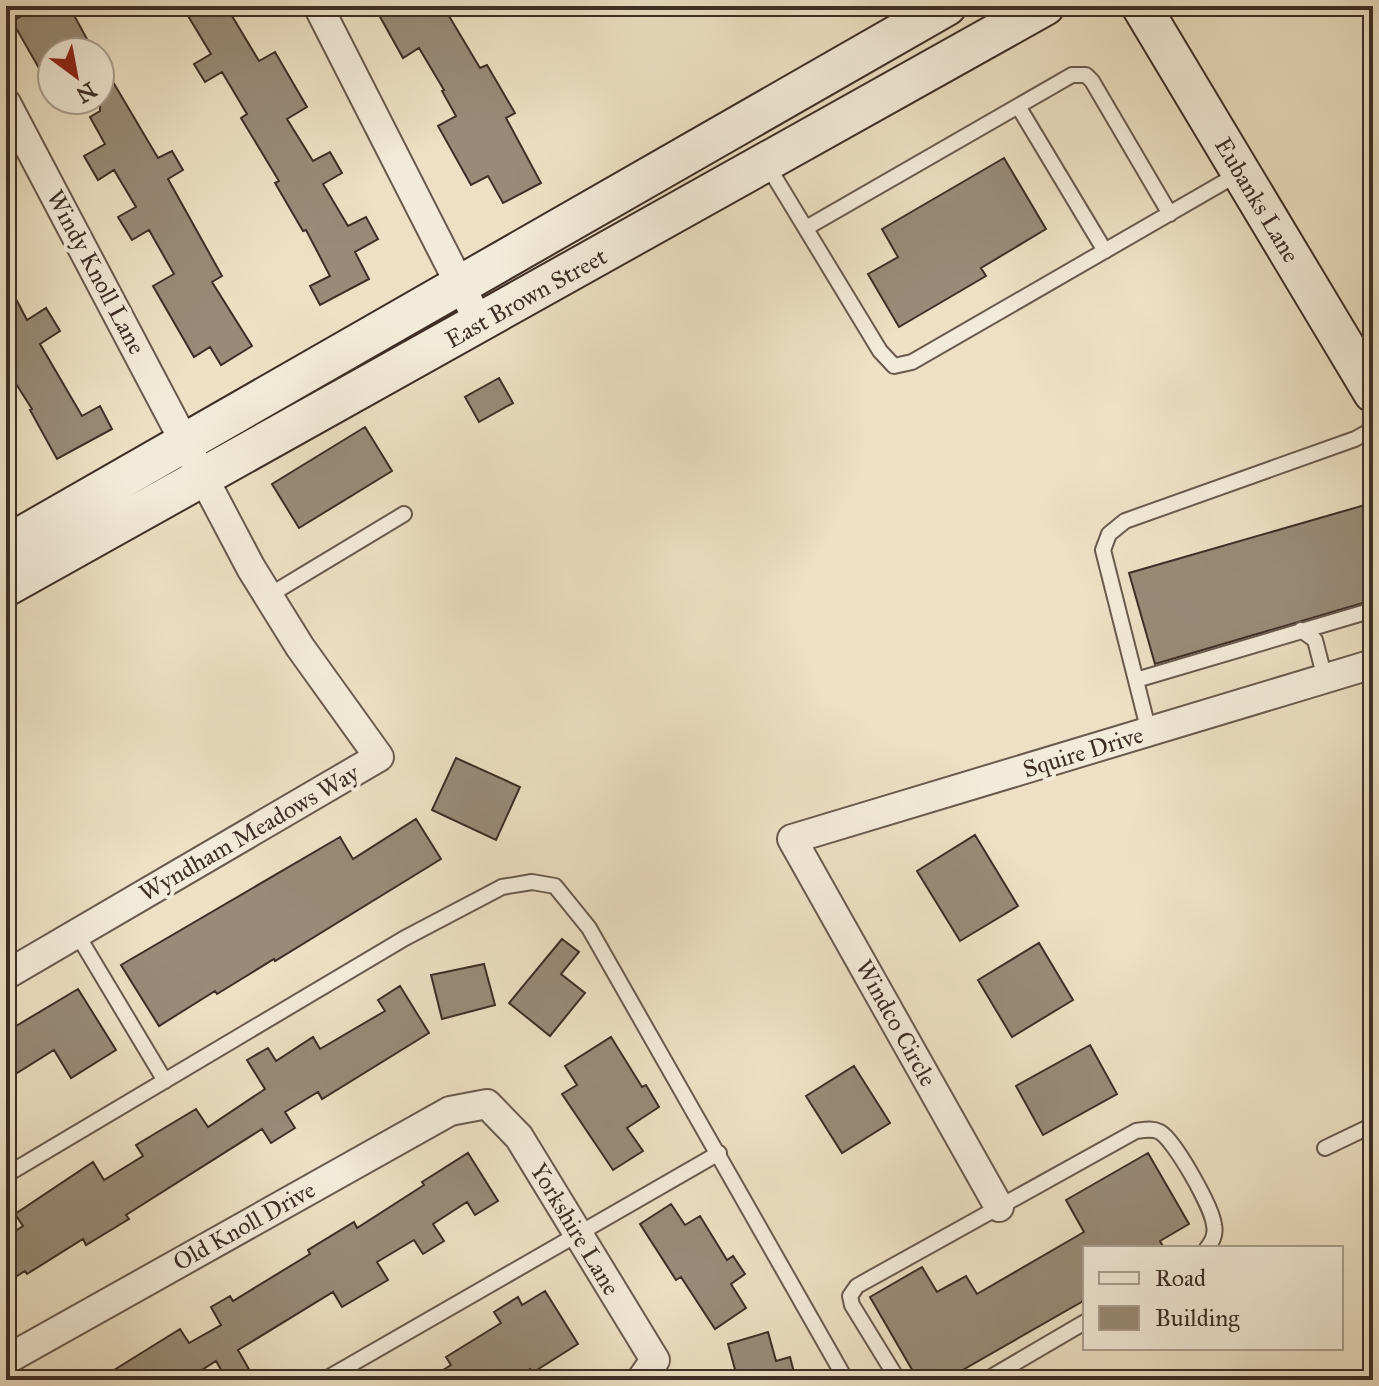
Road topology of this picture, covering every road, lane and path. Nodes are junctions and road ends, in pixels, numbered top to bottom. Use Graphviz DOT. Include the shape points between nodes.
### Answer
graph roads {
  1 [pos="318,6"];
  2 [pos="947,6"];
  3 [pos="1045,6"];
  4 [pos="1141,6"];
  5 [pos="6,103"];
  6 [pos="1018,106"];
  7 [pos="766,163"];
  8 [pos="1241,172"];
  9 [pos="1170,214"];
  10 [pos="806,228"];
  11 [pos="1105,251"];
  12 [pos="461,284"];
  13 [pos="480,324"];
  14 [pos="1373,393"];
  15 [pos="1373,429"];
  16 [pos="186,442"];
  17 [pos="205,477"];
  18 [pos="404,514"];
  19 [pos="6,545"];
  20 [pos="6,587"];
  21 [pos="268,596"];
  22 [pos="1373,610"];
  23 [pos="1301,630"];
  24 [pos="1373,664"];
  25 [pos="1325,679"];
  26 [pos="1136,680"];
  27 [pos="1149,732"];
  28 [pos="792,839"];
  29 [pos="77,934"];
  30 [pos="6,975"];
  31 [pos="165,1081"];
  32 [pos="487,1104"];
  33 [pos="1373,1125"];
  34 [pos="1325,1148"];
  35 [pos="719,1153"];
  36 [pos="6,1175"];
  37 [pos="999,1207"];
  38 [pos="577,1232"];
  39 [pos="1208,1246"];
  40 [pos="1083,1323"];
  41 [pos="6,1360"];
  42 [pos="648,1370"];
  43 [pos="324,1380"];
  44 [pos="846,1380"];
  45 [pos="898,1380"];
  46 [pos="986,1380"];
  1 -- 12 [label="street"];
  2 -- 12 [label="main road, East Brown Street"];
  3 -- 7 [label="main road, East Brown Street"];
  4 -- 8 [label="main road, Eubanks Lane"];
  5 -- 16 [label="street, Windy Knoll Lane"];
  6 -- 9 [label="lane" via="1072,75 1086,75"];
  6 -- 10 [label="lane"];
  6 -- 11 [label="lane"];
  7 -- 10 [label="lane"];
  7 -- 13 [label="main road, East Brown Street"];
  8 -- 9 [label="lane"];
  8 -- 14 [label="main road, Eubanks Lane"];
  9 -- 11 [label="lane"];
  10 -- 11 [label="lane" via="894,366 912,362"];
  12 -- 13 [label="street"];
  12 -- 16 [label="main road, East Brown Street"];
  13 -- 17 [label="main road, East Brown Street"];
  15 -- 26 [label="lane" via="1125,521 1109,534 1103,550"];
  16 -- 17 [label="street, Wyndham Meadows Way"];
  16 -- 19 [label="main road, East Brown Street"];
  17 -- 20 [label="main road, East Brown Street"];
  17 -- 21 [label="street, Wyndham Meadows Way"];
  18 -- 21 [label="lane"];
  21 -- 29 [label="street, Wyndham Meadows Way" via="379,757"];
  22 -- 23 [label="lane"];
  23 -- 25 [label="lane" via="1315,640"];
  23 -- 26 [label="lane"];
  24 -- 25 [label="street, Squire Drive"];
  25 -- 27 [label="street, Squire Drive"];
  26 -- 27 [label="lane"];
  27 -- 28 [label="street, Squire Drive"];
  28 -- 37 [label="street, Windco Circle"];
  29 -- 30 [label="street, Wyndham Meadows Way"];
  29 -- 31 [label="lane"];
  31 -- 35 [label="lane" via="405,938 502,887 532,882 555,886 589,928"];
  31 -- 36 [label="lane"];
  32 -- 38 [label="street, Yorkshire Lane" via="519,1137"];
  32 -- 41 [label="street, Old Knoll Drive" via="450,1111"];
  33 -- 34 [label="lane"];
  35 -- 38 [label="lane"];
  35 -- 44 [label="lane"];
  37 -- 39 [label="lane" via="1136,1131 1151,1129 1173,1145 1210,1210 1215,1225"];
  37 -- 45 [label="lane" via="869,1278 850,1296"];
  38 -- 42 [label="street, Yorkshire Lane"];
  38 -- 43 [label="lane"];
  40 -- 46 [label="lane"];
}
